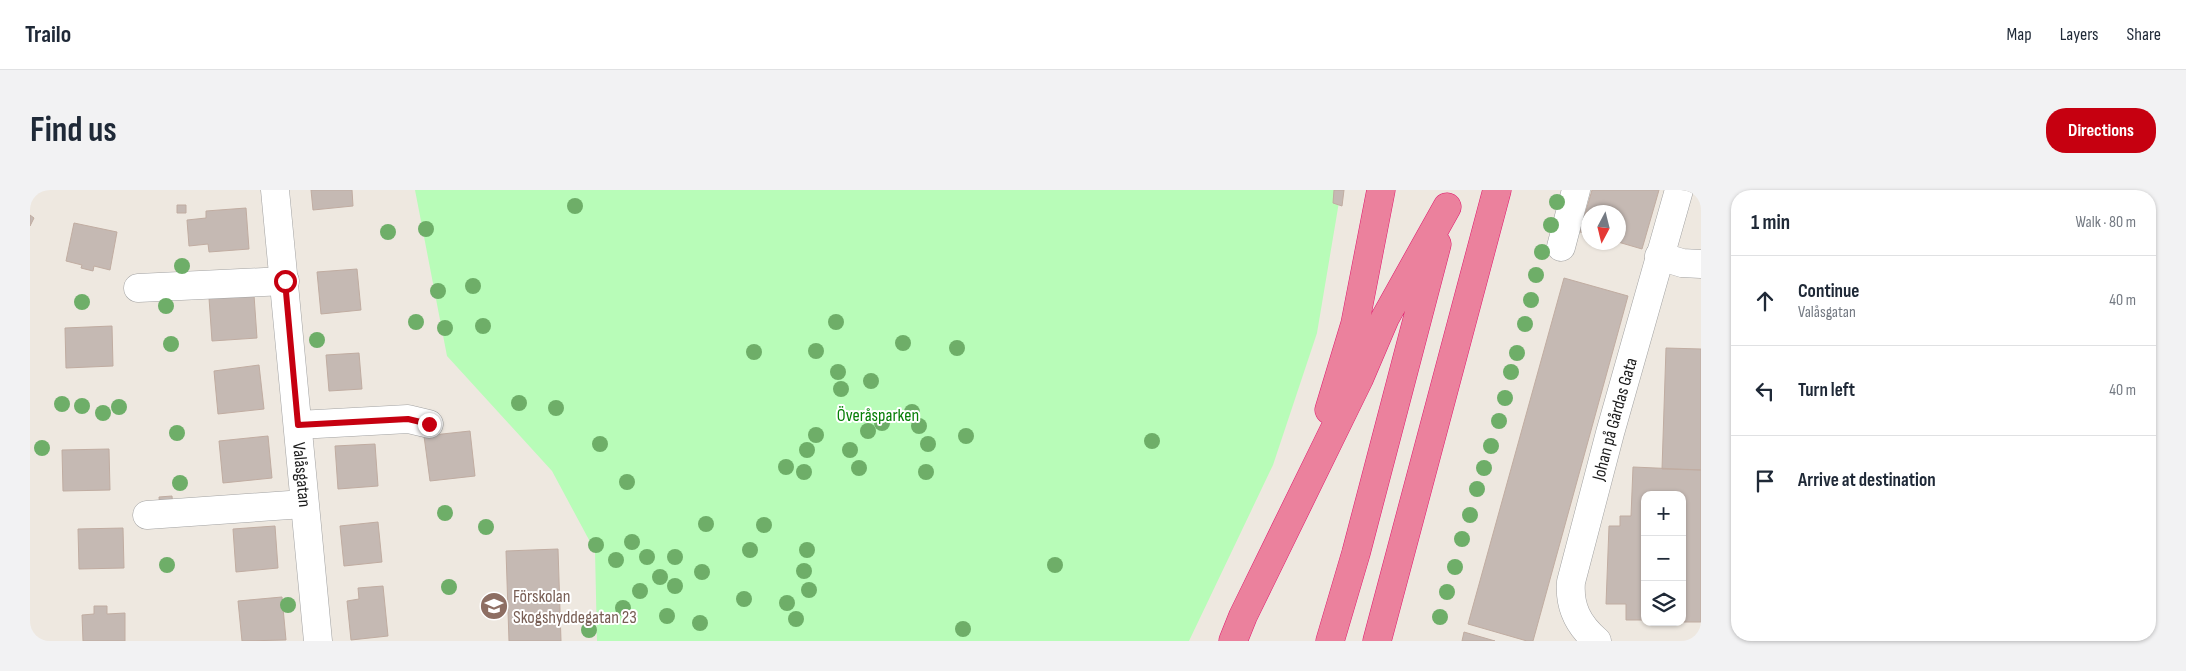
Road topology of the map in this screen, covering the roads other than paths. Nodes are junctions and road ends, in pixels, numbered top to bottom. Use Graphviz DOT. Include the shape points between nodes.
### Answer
graph roads {
  1 [pos="275,190"];
  2 [pos="1381,190"];
  3 [pos="1497,190"];
  4 [pos="1576,190"];
  5 [pos="1679,190"];
  6 [pos="1449,198"];
  7 [pos="1561,247"];
  8 [pos="1659,256"];
  9 [pos="1701,264"];
  10 [pos="285,281"];
  11 [pos="138,288"];
  12 [pos="429,424"];
  13 [pos="298,425"];
  14 [pos="1312,477"];
  15 [pos="304,504"];
  16 [pos="147,515"];
  17 [pos="318,641"];
  18 [pos="1233,641"];
  19 [pos="1330,641"];
  20 [pos="1377,641"];
  21 [pos="1597,641"];
  1 -- 10 [label="street, Valåsgatan"];
  2 -- 14 [label="highway" via="1355,324"];
  3 -- 20 [label="highway"];
  4 -- 7 [label="street"];
  5 -- 8 [label="street, Johan på Gårdas Gata"];
  6 -- 14 [label="highway" via="1385,318"];
  6 -- 19 [label="highway"];
  8 -- 9 [label="street" via="1682,263"];
  8 -- 21 [label="street, Johan på Gårdas Gata" via="1571,582 1574,612"];
  10 -- 11 [label="street"];
  10 -- 13 [label="street, Valåsgatan"];
  12 -- 13 [label="street" via="408,419"];
  13 -- 15 [label="street, Valåsgatan"];
  14 -- 18 [label="highway"];
  15 -- 16 [label="street"];
  15 -- 17 [label="street, Valåsgatan"];
}
